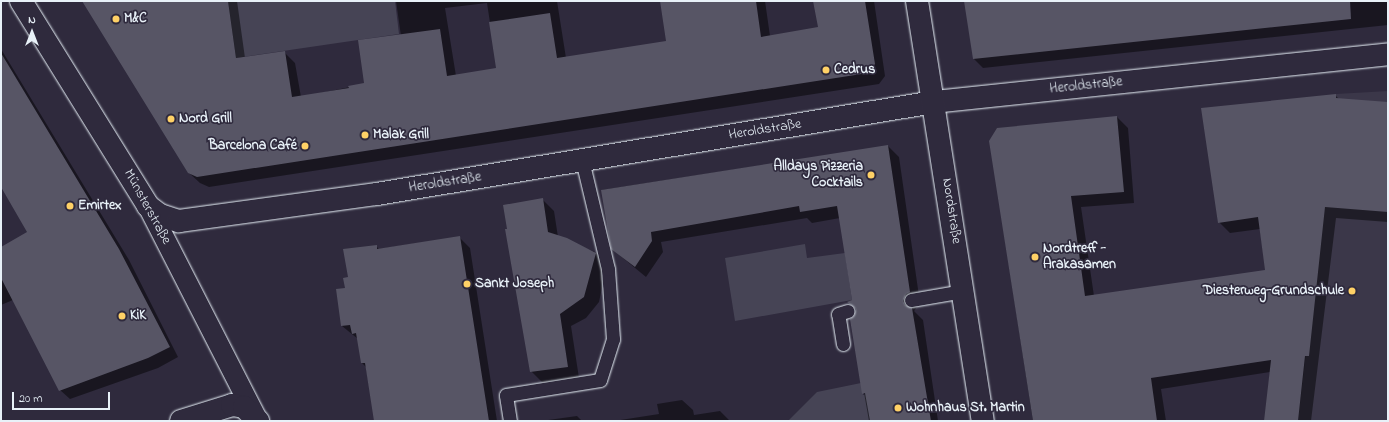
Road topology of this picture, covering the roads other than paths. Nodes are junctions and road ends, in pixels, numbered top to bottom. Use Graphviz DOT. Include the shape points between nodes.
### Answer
graph roads {
  1 [pos="21,1"];
  2 [pos="918,1"];
  3 [pos="1388,54"];
  4 [pos="934,102"];
  5 [pos="582,160"];
  6 [pos="148,206"];
  7 [pos="963,291"];
  8 [pos="911,300"];
  9 [pos="848,311"];
  10 [pos="844,344"];
  11 [pos="181,421"];
  12 [pos="258,421"];
  13 [pos="510,421"];
  14 [pos="984,421"];
  1 -- 6 [label="street, Münsterstraße"];
  2 -- 4 [label="street, Nordstraße"];
  3 -- 4 [label="street, Heroldstraße"];
  4 -- 5 [label="street, Heroldstraße"];
  4 -- 7 [label="street, Nordstraße"];
  5 -- 6 [label="street, Heroldstraße" via="192,221 169,219"];
  5 -- 13 [label="lane" via="608,269 613,339 600,380 506,395"];
  6 -- 12 [label="street, Münsterstraße"];
  7 -- 8 [label="lane"];
  7 -- 14 [label="street, Nordstraße"];
  9 -- 10 [label="lane" via="838,314"];
  11 -- 12 [label="street" via="232,405 244,407"];
}
